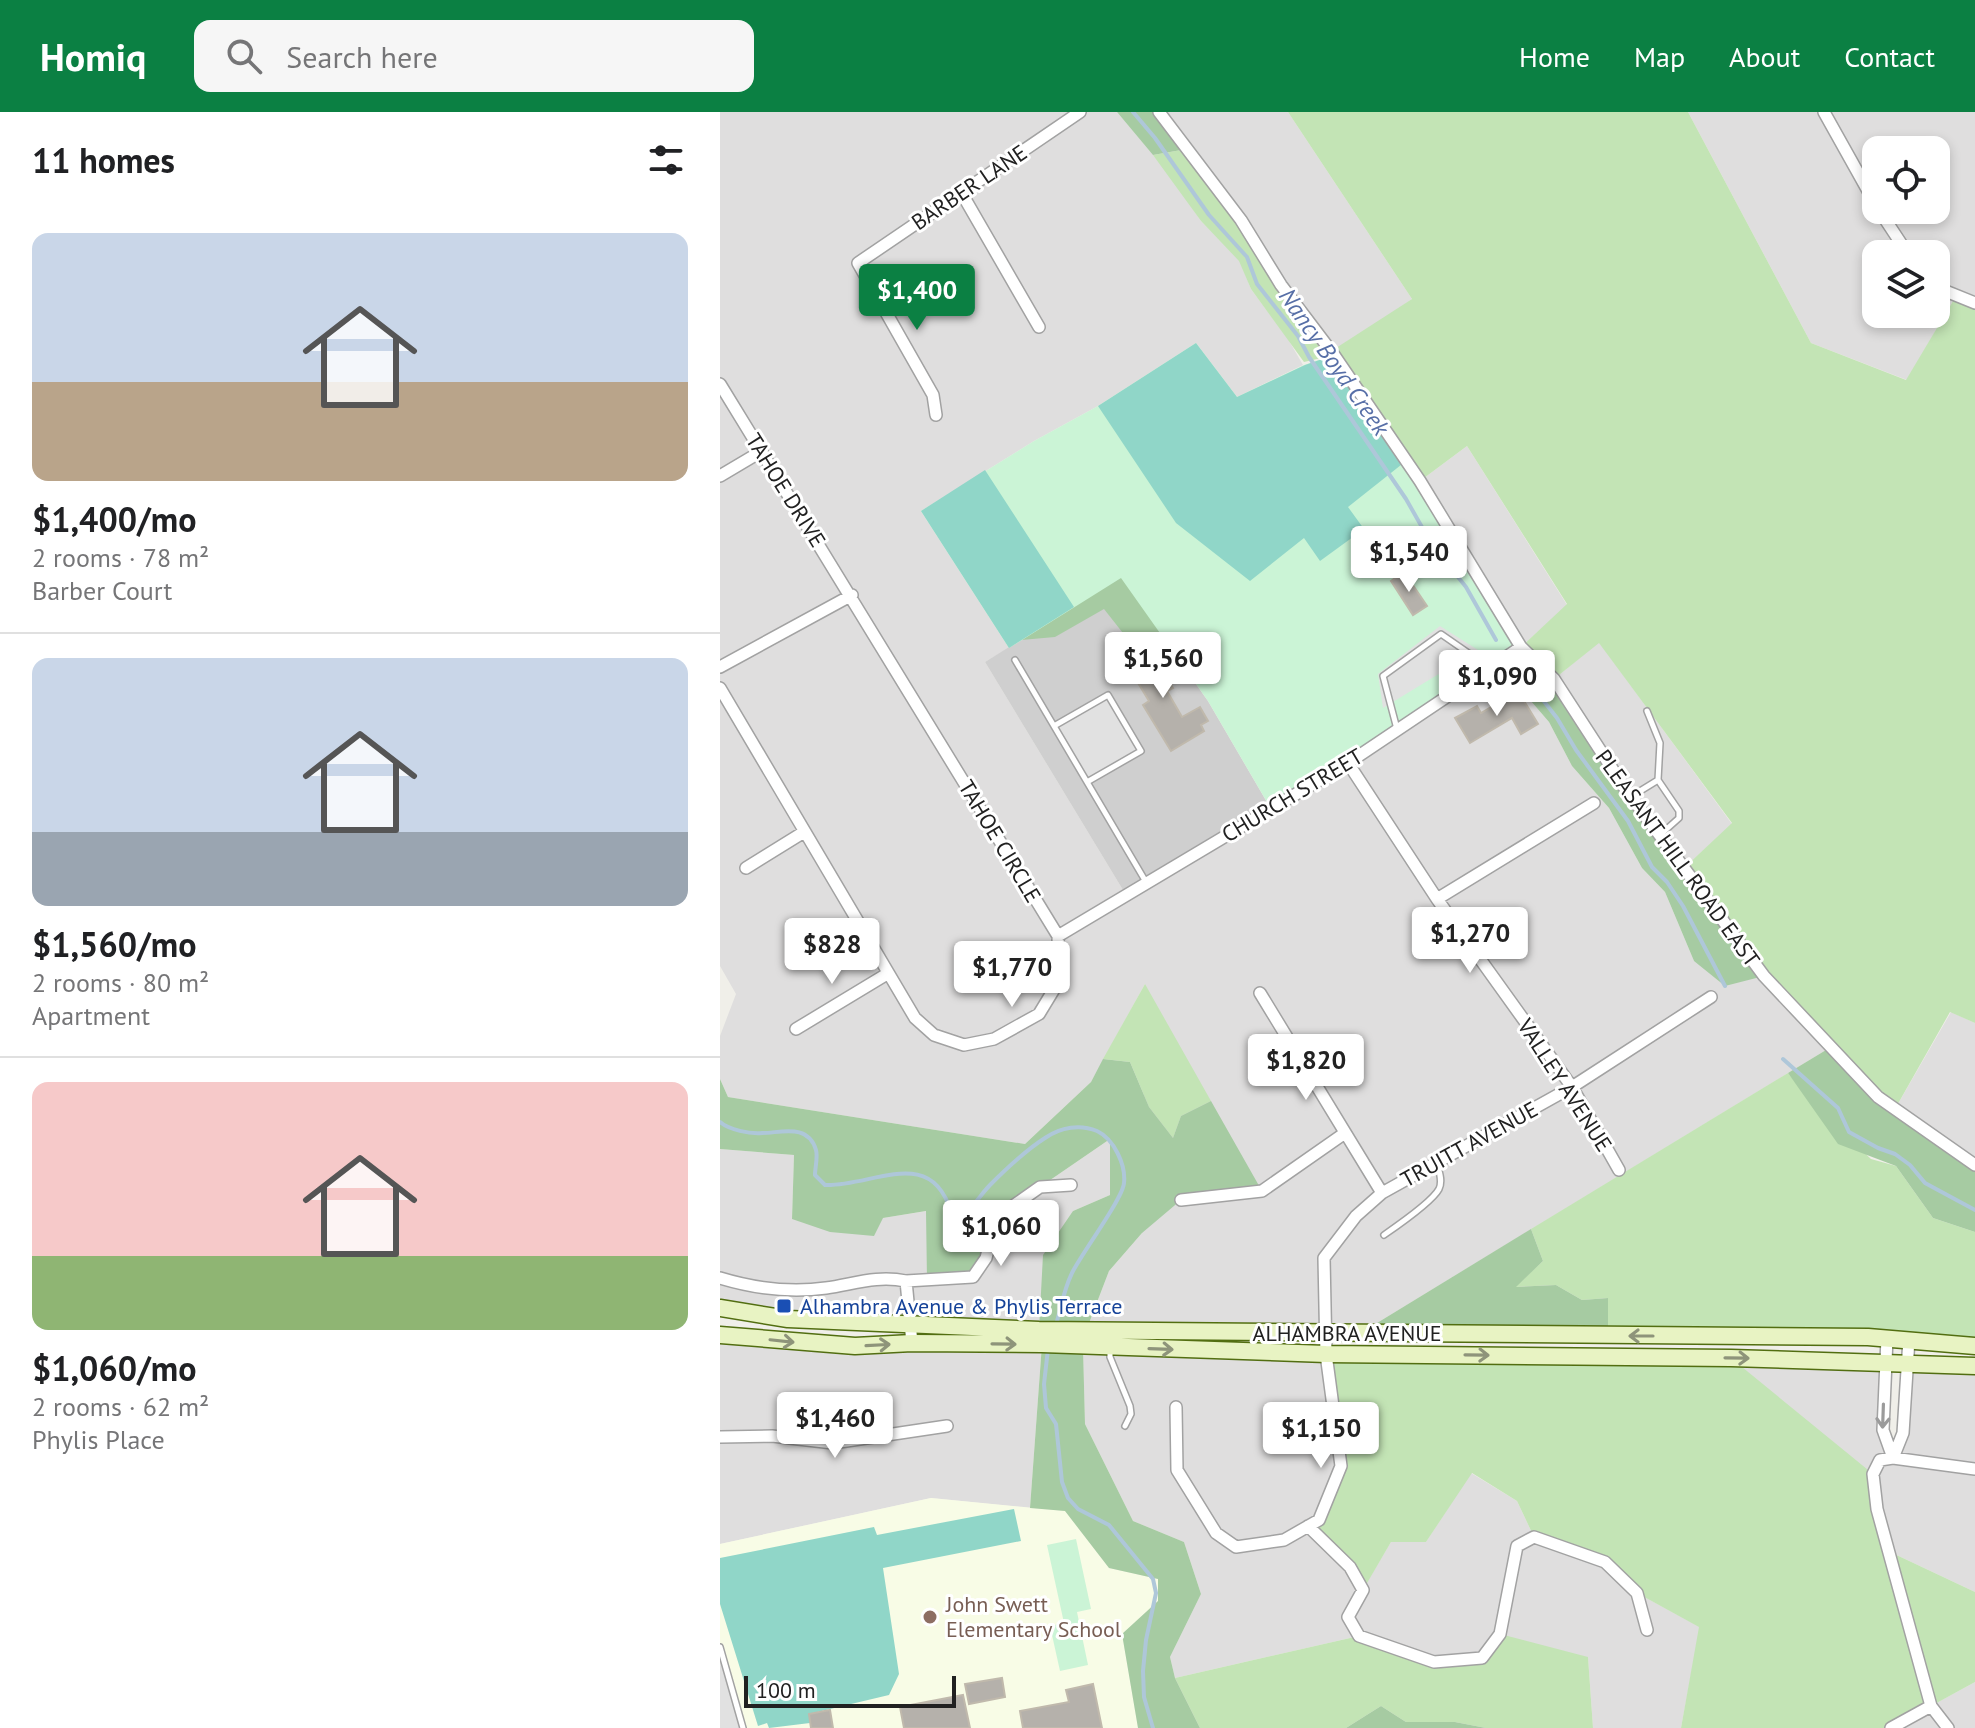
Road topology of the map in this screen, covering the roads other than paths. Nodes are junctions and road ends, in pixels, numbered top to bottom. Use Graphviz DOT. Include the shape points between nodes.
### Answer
graph roads {
  1 [pos="1080,112"];
  2 [pos="1159,112"];
  3 [pos="1831,114"];
  4 [pos="1862,176"];
  5 [pos="961,192"];
  6 [pos="1950,291"];
  7 [pos="1975,303"];
  8 [pos="1039,327"];
  9 [pos="720,384"];
  10 [pos="936,415"];
  11 [pos="762,451"];
  12 [pos="720,476"];
  13 [pos="852,595"];
  14 [pos="1521,647"];
  15 [pos="1015,660"];
  16 [pos="720,667"];
  17 [pos="1490,668"];
  18 [pos="720,688"];
  19 [pos="1647,711"];
  20 [pos="1054,726"];
  21 [pos="1398,730"];
  22 [pos="1348,763"];
  23 [pos="1658,780"];
  24 [pos="1087,782"];
  25 [pos="1631,796"];
  26 [pos="1594,803"];
  27 [pos="804,832"];
  28 [pos="1660,835"];
  29 [pos="746,868"];
  30 [pos="1147,883"];
  31 [pos="1437,899"];
  32 [pos="1058,936"];
  33 [pos="887,974"];
  34 [pos="1260,993"];
  35 [pos="1711,997"];
  36 [pos="796,1029"];
  37 [pos="1572,1087"];
  38 [pos="1345,1133"];
  39 [pos="1437,1163"];
  40 [pos="1975,1165"];
  41 [pos="1619,1170"];
  42 [pos="1071,1185"];
  43 [pos="1382,1193"];
  44 [pos="1181,1200"];
  45 [pos="1384,1235"];
  46 [pos="720,1278"];
  47 [pos="906,1281"];
  48 [pos="720,1308"];
  49 [pos="910,1322"];
  50 [pos="1326,1334"];
  51 [pos="720,1335"];
  52 [pos="1041,1337"];
  53 [pos="1887,1338"];
  54 [pos="1110,1339"];
  55 [pos="1909,1339"];
  56 [pos="912,1343"];
  57 [pos="1975,1346"];
  58 [pos="1326,1354"];
  59 [pos="1885,1361"];
  60 [pos="1908,1362"];
  61 [pos="1975,1366"];
  62 [pos="1176,1407"];
  63 [pos="947,1426"];
  64 [pos="1125,1426"];
  65 [pos="720,1437"];
  66 [pos="1893,1458"];
  67 [pos="1975,1469"];
  68 [pos="1308,1526"];
  69 [pos="1647,1630"];
  70 [pos="720,1647"];
  71 [pos="1931,1706"];
  72 [pos="743,1728"];
  73 [pos="1891,1728"];
  74 [pos="1948,1728"];
  1 -- 5 [label="street, BARBER LANE"];
  2 -- 14 [label="street, PLEASANT HILL ROAD EAST" via="1241,220 1420,481"];
  3 -- 4 [label="street"];
  5 -- 8 [label="street"];
  5 -- 10 [label="street, BARBER LANE" via="858,263 933,395"];
  6 -- 7 [label="street"];
  9 -- 11 [label="street, TAHOE DRIVE"];
  11 -- 12 [label="street"];
  11 -- 13 [label="street, TAHOE DRIVE"];
  13 -- 16 [label="street"];
  13 -- 32 [label="street, TAHOE CIRCLE"];
  14 -- 17 [label="street, CHURCH STREET"];
  14 -- 25 [label="street, PLEASANT HILL ROAD EAST" via="1554,679"];
  15 -- 20 [label="lane"];
  17 -- 21 [label="street, CHURCH STREET"];
  17 -- 21 [label="lane" via="1441,634 1383,676"];
  18 -- 27 [label="street, TAHOE CIRCLE"];
  19 -- 23 [label="lane" via="1660,743"];
  20 -- 24 [label="lane"];
  20 -- 24 [label="lane" via="1108,695 1123,720 1141,751"];
  21 -- 22 [label="street, CHURCH STREET"];
  22 -- 30 [label="street, CHURCH STREET"];
  22 -- 31 [label="street, VALLEY AVENUE"];
  23 -- 25 [label="lane"];
  23 -- 28 [label="lane" via="1679,811 1679,818"];
  24 -- 30 [label="lane"];
  25 -- 28 [label="street, PLEASANT HILL ROAD EAST"];
  26 -- 31 [label="street"];
  27 -- 29 [label="street"];
  27 -- 33 [label="street, TAHOE CIRCLE"];
  28 -- 40 [label="street, PLEASANT HILL ROAD EAST" via="1764,976 1878,1097"];
  30 -- 32 [label="street, CHURCH STREET"];
  31 -- 37 [label="street, VALLEY AVENUE"];
  32 -- 33 [label="street, TAHOE CIRCLE" via="1059,981 1039,1014 994,1039 964,1045 934,1035 915,1018"];
  33 -- 36 [label="street"];
  34 -- 38 [label="street"];
  35 -- 37 [label="street, TRUITT AVENUE"];
  37 -- 39 [label="street, TRUITT AVENUE"];
  37 -- 41 [label="street, VALLEY AVENUE"];
  38 -- 43 [label="street"];
  38 -- 44 [label="street" via="1262,1191"];
  39 -- 43 [label="street, TRUITT AVENUE"];
  39 -- 45 [label="lane" via="1439,1189"];
  42 -- 47 [label="street" via="1040,1187 1013,1206 993,1230 986,1258 973,1277"];
  43 -- 50 [label="street, TRUITT AVENUE" via="1356,1216 1324,1258"];
  46 -- 47 [label="street" via="785,1289 885,1276"];
  47 -- 49 [label="street"];
  48 -- 49 [label="main road, ALHAMBRA AVENUE" via="788,1319"];
  49 -- 52 [label="main road, ALHAMBRA AVENUE"];
  49 -- 56 [label="street"];
  53 -- 50 [label="main road, ALHAMBRA AVENUE, one-way"];
  50 -- 54 [label="main road, ALHAMBRA AVENUE"];
  50 -- 58 [label="street, TRUITT AVENUE"];
  51 -- 56 [label="main road, ALHAMBRA AVENUE, one-way" via="855,1346"];
  52 -- 54 [label="main road, ALHAMBRA AVENUE"];
  56 -- 52 [label="main road, ALHAMBRA AVENUE, one-way"];
  53 -- 55 [label="main road, ALHAMBRA AVENUE"];
  53 -- 59 [label="street"];
  54 -- 58 [label="main road, ALHAMBRA AVENUE, one-way"];
  54 -- 64 [label="lane" via="1110,1357 1130,1406"];
  55 -- 57 [label="main road, ALHAMBRA AVENUE"];
  55 -- 60 [label="street"];
  58 -- 59 [label="main road, ALHAMBRA AVENUE, one-way"];
  58 -- 68 [label="street, TRUITT AVENUE" via="1341,1466 1319,1520"];
  59 -- 60 [label="main road, ALHAMBRA AVENUE"];
  59 -- 66 [label="street, one-way" via="1883,1430"];
  60 -- 61 [label="main road, ALHAMBRA AVENUE"];
  60 -- 66 [label="street" via="1903,1433"];
  62 -- 68 [label="street" via="1177,1470 1216,1533 1236,1547 1284,1540"];
  63 -- 65 [label="street" via="833,1443"];
  66 -- 67 [label="street"];
  66 -- 71 [label="street" via="1880,1460 1873,1474 1877,1509"];
  68 -- 69 [label="street" via="1350,1567 1363,1590 1348,1617 1359,1636 1434,1662 1482,1658 1500,1634 1517,1546 1534,1537 1605,1562 1637,1593"];
  70 -- 72 [label="lane"];
  71 -- 73 [label="street"];
  71 -- 74 [label="street"];
}
